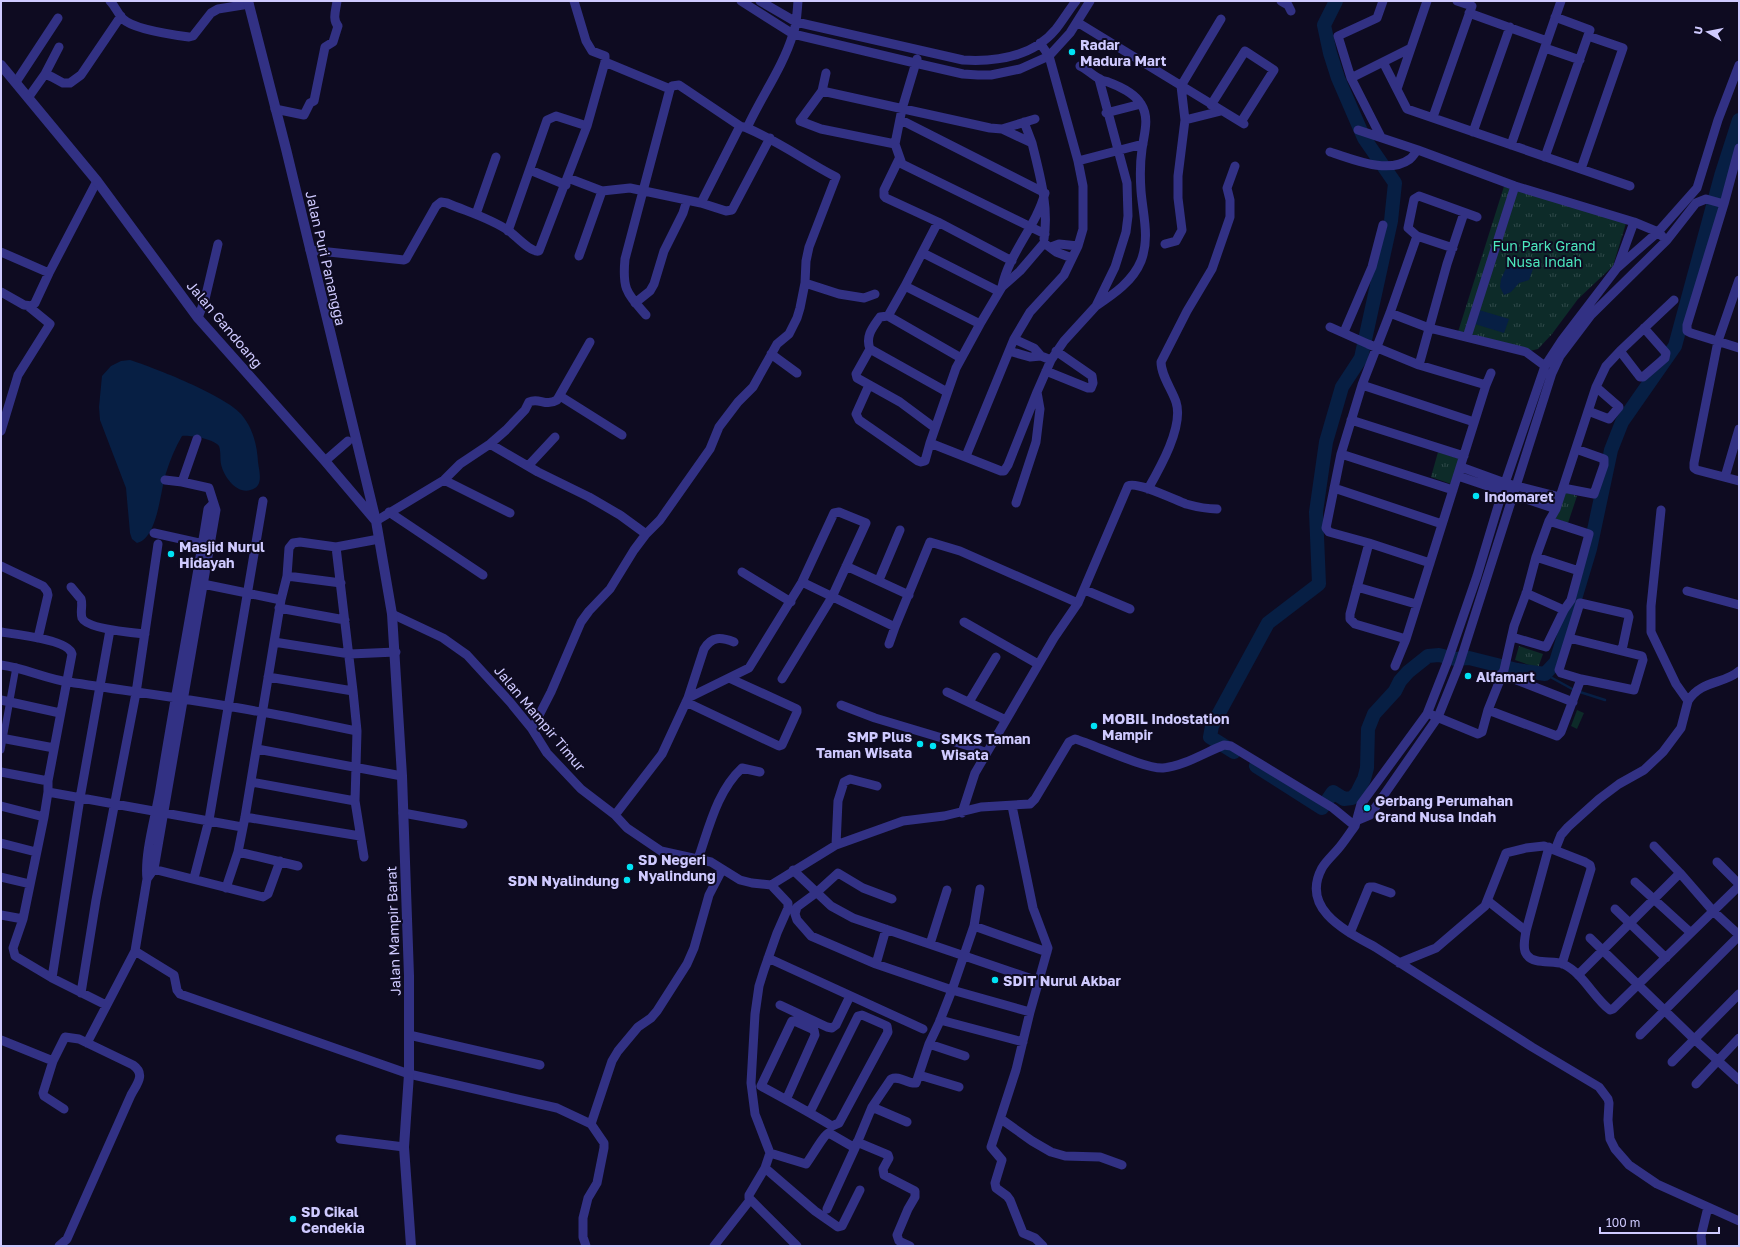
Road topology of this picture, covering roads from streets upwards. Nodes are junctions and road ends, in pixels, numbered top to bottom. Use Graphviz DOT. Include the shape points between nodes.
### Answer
graph roads {
  1 [pos="110,1"];
  2 [pos="337,1"];
  3 [pos="574,1"];
  4 [pos="741,1"];
  5 [pos="760,1"];
  6 [pos="798,1"];
  7 [pos="1076,1"];
  8 [pos="1090,1"];
  9 [pos="1282,1"];
  10 [pos="1383,1"];
  11 [pos="1427,1"];
  12 [pos="1456,1"];
  13 [pos="1561,1"];
  14 [pos="249,2"];
  15 [pos="775,5"];
  16 [pos="1291,11"];
  17 [pos="1469,13"];
  18 [pos="121,16"];
  19 [pos="1555,17"];
  20 [pos="58,18"];
  21 [pos="1221,19"];
  22 [pos="796,22"];
  23 [pos="1077,22"];
  24 [pos="1510,27"];
  25 [pos="793,34"];
  26 [pos="1588,36"];
  27 [pos="1040,43"];
  28 [pos="1546,45"];
  29 [pos="59,47"];
  30 [pos="1411,48"];
  31 [pos="919,50"];
  32 [pos="1049,56"];
  33 [pos="1580,60"];
  34 [pos="605,62"];
  35 [pos="1383,62"];
  36 [pos="915,64"];
  37 [pos="1,65"];
  38 [pos="1739,65"];
  39 [pos="1080,66"];
  40 [pos="826,73"];
  41 [pos="45,74"];
  42 [pos="1351,78"];
  43 [pos="1098,79"];
  44 [pos="16,82"];
  45 [pos="1181,86"];
  46 [pos="670,89"];
  47 [pos="1397,89"];
  48 [pos="822,91"];
  49 [pos="28,98"];
  50 [pos="1141,104"];
  51 [pos="1211,105"];
  52 [pos="275,109"];
  53 [pos="902,109"];
  54 [pos="1221,110"];
  55 [pos="1106,113"];
  56 [pos="1432,117"];
  57 [pos="1034,119"];
  58 [pos="901,120"];
  59 [pos="1185,120"];
  60 [pos="1024,122"];
  61 [pos="587,126"];
  62 [pos="743,127"];
  63 [pos="1002,129"];
  64 [pos="1362,131"];
  65 [pos="1473,132"];
  66 [pos="1381,137"];
  67 [pos="770,138"];
  68 [pos="1032,143"];
  69 [pos="895,144"];
  70 [pos="1142,144"];
  71 [pos="1511,145"];
  72 [pos="1739,148"];
  73 [pos="1418,150"];
  74 [pos="1117,151"];
  75 [pos="1330,152"];
  76 [pos="496,157"];
  77 [pos="1545,157"];
  78 [pos="899,159"];
  79 [pos="1078,161"];
  80 [pos="1737,163"];
  81 [pos="1235,166"];
  82 [pos="1581,169"];
  83 [pos="530,170"];
  84 [pos="97,181"];
  85 [pos="567,181"];
  86 [pos="1515,186"];
  87 [pos="1630,186"];
  88 [pos="643,190"];
  89 [pos="602,191"];
  90 [pos="1045,193"];
  91 [pos="687,200"];
  92 [pos="1693,200"];
  93 [pos="701,203"];
  94 [pos="1722,203"];
  95 [pos="1464,213"];
  96 [pos="476,214"];
  97 [pos="1477,217"];
  98 [pos="938,222"];
  99 [pos="1634,222"];
  100 [pos="1383,225"];
  101 [pos="1031,227"];
  102 [pos="508,231"];
  103 [pos="1658,232"];
  104 [pos="1417,236"];
  105 [pos="1666,240"];
  106 [pos="1046,241"];
  107 [pos="218,244"];
  108 [pos="1165,244"];
  109 [pos="1078,246"];
  110 [pos="1453,248"];
  111 [pos="310,250"];
  112 [pos="1,252"];
  113 [pos="923,253"];
  114 [pos="579,256"];
  115 [pos="1072,258"];
  116 [pos="1012,260"];
  117 [pos="1617,268"];
  118 [pos="49,273"];
  119 [pos="1739,280"];
  120 [pos="805,283"];
  121 [pos="906,286"];
  122 [pos="1000,289"];
  123 [pos="1,292"];
  124 [pos="875,294"];
  125 [pos="1674,300"];
  126 [pos="635,303"];
  127 [pos="28,306"];
  128 [pos="1096,306"];
  129 [pos="1390,314"];
  130 [pos="646,315"];
  131 [pos="888,316"];
  132 [pos="198,318"];
  133 [pos="980,324"];
  134 [pos="1330,327"];
  135 [pos="1429,328"];
  136 [pos="1644,328"];
  137 [pos="1344,332"];
  138 [pos="1467,337"];
  139 [pos="1014,338"];
  140 [pos="1718,341"];
  141 [pos="590,342"];
  142 [pos="1368,344"];
  143 [pos="1739,348"];
  144 [pos="870,349"];
  145 [pos="1009,351"];
  146 [pos="1056,351"];
  147 [pos="1620,351"];
  148 [pos="771,354"];
  149 [pos="1041,356"];
  150 [pos="961,358"];
  151 [pos="1050,360"];
  152 [pos="1419,365"];
  153 [pos="1545,366"];
  154 [pos="1046,371"];
  155 [pos="797,373"];
  156 [pos="1491,373"];
  157 [pos="1362,384"];
  158 [pos="869,385"];
  159 [pos="1486,385"];
  160 [pos="1596,387"];
  161 [pos="947,392"];
  162 [pos="1037,392"];
  163 [pos="560,396"];
  164 [pos="1588,411"];
  165 [pos="1351,420"];
  166 [pos="1474,422"];
  167 [pos="935,428"];
  168 [pos="1739,429"];
  169 [pos="1,431"];
  170 [pos="622,435"];
  171 [pos="554,437"];
  172 [pos="197,439"];
  173 [pos="348,441"];
  174 [pos="930,443"];
  175 [pos="490,444"];
  176 [pos="1576,449"];
  177 [pos="1341,454"];
  178 [pos="966,456"];
  179 [pos="1464,456"];
  180 [pos="325,461"];
  181 [pos="528,466"];
  182 [pos="1461,467"];
  183 [pos="1458,476"];
  184 [pos="1725,477"];
  185 [pos="165,480"];
  186 [pos="444,480"];
  187 [pos="1739,481"];
  188 [pos="182,482"];
  189 [pos="1504,487"];
  190 [pos="1334,488"];
  191 [pos="1148,489"];
  192 [pos="1453,490"];
  193 [pos="1514,490"];
  194 [pos="1561,493"];
  195 [pos="263,501"];
  196 [pos="1016,503"];
  197 [pos="1217,509"];
  198 [pos="1556,510"];
  199 [pos="1661,510"];
  200 [pos="389,512"];
  201 [pos="510,513"];
  202 [pos="376,521"];
  203 [pos="1549,521"];
  204 [pos="1442,524"];
  205 [pos="900,530"];
  206 [pos="154,533"];
  207 [pos="646,534"];
  208 [pos="379,539"];
  209 [pos="1369,543"];
  210 [pos="158,544"];
  211 [pos="206,544"];
  212 [pos="336,548"];
  213 [pos="1536,557"];
  214 [pos="1430,564"];
  215 [pos="1,566"];
  216 [pos="846,566"];
  217 [pos="1579,571"];
  218 [pos="742,572"];
  219 [pos="483,575"];
  220 [pos="287,576"];
  221 [pos="1477,576"];
  222 [pos="879,580"];
  223 [pos="1486,580"];
  224 [pos="802,582"];
  225 [pos="341,583"];
  226 [pos="200,584"];
  227 [pos="71,587"];
  228 [pos="1357,587"];
  229 [pos="1085,590"];
  230 [pos="1687,591"];
  231 [pos="246,594"];
  232 [pos="1526,594"];
  233 [pos="909,595"];
  234 [pos="832,597"];
  235 [pos="791,602"];
  236 [pos="1078,603"];
  237 [pos="280,604"];
  238 [pos="1416,604"];
  239 [pos="1739,605"];
  240 [pos="1130,609"];
  241 [pos="1564,610"];
  242 [pos="392,614"];
  243 [pos="345,620"];
  244 [pos="964,622"];
  245 [pos="895,627"];
  246 [pos="110,630"];
  247 [pos="1,632"];
  248 [pos="145,634"];
  249 [pos="1512,637"];
  250 [pos="38,638"];
  251 [pos="1570,638"];
  252 [pos="1406,639"];
  253 [pos="274,642"];
  254 [pos="734,642"];
  255 [pos="889,644"];
  256 [pos="1622,650"];
  257 [pos="396,652"];
  258 [pos="350,654"];
  259 [pos="996,657"];
  260 [pos="1038,664"];
  261 [pos="1,665"];
  262 [pos="1395,666"];
  263 [pos="16,667"];
  264 [pos="1739,671"];
  265 [pos="1502,672"];
  266 [pos="268,677"];
  267 [pos="729,678"];
  268 [pos="782,679"];
  269 [pos="1581,679"];
  270 [pos="67,682"];
  271 [pos="100,686"];
  272 [pos="353,691"];
  273 [pos="947,692"];
  274 [pos="136,693"];
  275 [pos="175,698"];
  276 [pos="184,700"];
  277 [pos="687,700"];
  278 [pos="5,701"];
  279 [pos="1688,701"];
  280 [pos="969,702"];
  281 [pos="1573,702"];
  282 [pos="841,705"];
  283 [pos="228,706"];
  284 [pos="1488,710"];
  285 [pos="262,712"];
  286 [pos="60,713"];
  287 [pos="1427,714"];
  288 [pos="1438,717"];
  289 [pos="1006,720"];
  290 [pos="532,729"];
  291 [pos="356,731"];
  292 [pos="2,738"];
  293 [pos="54,748"];
  294 [pos="257,749"];
  295 [pos="1,750"];
  296 [pos="986,753"];
  297 [pos="355,768"];
  298 [pos="1,772"];
  299 [pos="760,772"];
  300 [pos="402,776"];
  301 [pos="48,781"];
  302 [pos="251,782"];
  303 [pos="877,786"];
  304 [pos="48,792"];
  305 [pos="80,798"];
  306 [pos="355,801"];
  307 [pos="115,804"];
  308 [pos="1,806"];
  309 [pos="1012,806"];
  310 [pos="160,812"];
  311 [pos="403,813"];
  312 [pos="962,813"];
  313 [pos="615,815"];
  314 [pos="44,817"];
  315 [pos="245,817"];
  316 [pos="209,820"];
  317 [pos="1356,823"];
  318 [pos="464,824"];
  319 [pos="242,827"];
  320 [pos="360,836"];
  321 [pos="1,843"];
  322 [pos="836,845"];
  323 [pos="1654,846"];
  324 [pos="1552,848"];
  325 [pos="36,852"];
  326 [pos="238,852"];
  327 [pos="364,857"];
  328 [pos="698,859"];
  329 [pos="280,861"];
  330 [pos="1717,862"];
  331 [pos="298,866"];
  332 [pos="150,868"];
  333 [pos="722,870"];
  334 [pos="793,870"];
  335 [pos="1680,873"];
  336 [pos="1,877"];
  337 [pos="194,878"];
  338 [pos="1635,882"];
  339 [pos="30,884"];
  340 [pos="771,884"];
  341 [pos="1739,885"];
  342 [pos="226,888"];
  343 [pos="980,889"];
  344 [pos="947,890"];
  345 [pos="816,893"];
  346 [pos="1391,893"];
  347 [pos="892,898"];
  348 [pos="1654,899"];
  349 [pos="1488,901"];
  350 [pos="1615,909"];
  351 [pos="1714,911"];
  352 [pos="1,915"];
  353 [pos="23,919"];
  354 [pos="1629,924"];
  355 [pos="974,926"];
  356 [pos="886,929"];
  357 [pos="1526,931"];
  358 [pos="1691,933"];
  359 [pos="1350,934"];
  360 [pos="1739,935"];
  361 [pos="1590,938"];
  362 [pos="930,944"];
  363 [pos="1602,950"];
  364 [pos="134,951"];
  365 [pos="1047,952"];
  366 [pos="963,955"];
  367 [pos="768,958"];
  368 [pos="1666,958"];
  369 [pos="1399,963"];
  370 [pos="876,964"];
  371 [pos="1562,964"];
  372 [pos="1578,975"];
  373 [pos="52,978"];
  374 [pos="1038,981"];
  375 [pos="1639,985"];
  376 [pos="952,990"];
  377 [pos="81,993"];
  378 [pos="1739,994"];
  379 [pos="850,996"];
  380 [pos="106,1005"];
  381 [pos="780,1005"];
  382 [pos="1664,1010"];
  383 [pos="1030,1012"];
  384 [pos="940,1020"];
  385 [pos="923,1029"];
  386 [pos="409,1035"];
  387 [pos="1640,1035"];
  388 [pos="1739,1038"];
  389 [pos="1694,1039"];
  390 [pos="1,1040"];
  391 [pos="1023,1042"];
  392 [pos="87,1043"];
  393 [pos="929,1044"];
  394 [pos="965,1056"];
  395 [pos="53,1061"];
  396 [pos="1717,1061"];
  397 [pos="1672,1062"];
  398 [pos="540,1064"];
  399 [pos="409,1074"];
  400 [pos="919,1074"];
  401 [pos="1739,1080"];
  402 [pos="751,1083"];
  403 [pos="1696,1084"];
  404 [pos="761,1086"];
  405 [pos="959,1087"];
  406 [pos="786,1100"];
  407 [pos="872,1107"];
  408 [pos="64,1109"];
  409 [pos="810,1112"];
  410 [pos="1001,1118"];
  411 [pos="906,1122"];
  412 [pos="591,1124"];
  413 [pos="340,1139"];
  414 [pos="856,1145"];
  415 [pos="404,1147"];
  416 [pos="770,1153"];
  417 [pos="1122,1165"];
  418 [pos="766,1168"];
  419 [pos="860,1190"];
  420 [pos="750,1200"];
  421 [pos="1708,1207"];
  422 [pos="827,1209"];
  423 [pos="1739,1221"];
  424 [pos="59,1246"];
  425 [pos="411,1246"];
  426 [pos="586,1246"];
  427 [pos="714,1246"];
  428 [pos="797,1246"];
  429 [pos="910,1246"];
  430 [pos="1043,1246"];
  431 [pos="1702,1246"];
  1 -- 18 [label="street"];
  2 -- 52 [label="street" via="334,18 338,26 332,42 325,47 314,101 310,103 304,115"];
  3 -- 34 [label="street" via="586,41 592,51 605,56"];
  4 -- 25 [label="street"];
  5 -- 15 [label="street"];
  6 -- 22 [label="street"];
  7 -- 27 [label="street" via="1055,30"];
  8 -- 23 [label="street"];
  9 -- 16 [label="street"];
  10 -- 42 [label="street" via="1377,18 1338,36"];
  11 -- 30 [label="street"];
  12 -- 17 [label="street" via="1472,6"];
  13 -- 19 [label="street"];
  14 -- 18 [label="street" via="211,13 193,36 189,37 146,29 130,24"];
  14 -- 52 [label="street, Jalan Puri Panangga"];
  15 -- 22 [label="street"];
  17 -- 24 [label="street"];
  17 -- 56 [label="street"];
  18 -- 41 [label="street" via="81,75 70,83 63,83"];
  19 -- 26 [label="street" via="1590,30"];
  19 -- 28 [label="street"];
  20 -- 44 [label="street"];
  21 -- 45 [label="street"];
  22 -- 25 [label="street"];
  22 -- 31 [label="street"];
  23 -- 32 [label="street"];
  23 -- 45 [label="street"];
  24 -- 28 [label="street"];
  24 -- 65 [label="street"];
  25 -- 36 [label="street"];
  25 -- 62 [label="street" via="757,106"];
  26 -- 33 [label="street"];
  26 -- 82 [label="street" via="1623,48"];
  27 -- 31 [label="street" via="1016,56 994,61 963,60"];
  27 -- 32 [label="street"];
  28 -- 33 [label="street"];
  28 -- 71 [label="street"];
  29 -- 41 [label="street"];
  30 -- 35 [label="street"];
  30 -- 47 [label="street"];
  31 -- 36 [label="street"];
  32 -- 36 [label="street" via="1020,69 991,75 963,74"];
  32 -- 79 [label="street"];
  33 -- 77 [label="street"];
  34 -- 46 [label="street"];
  34 -- 61 [label="street"];
  35 -- 42 [label="street"];
  35 -- 47 [label="street"];
  36 -- 53 [label="street"];
  37 -- 44 [label="street, Jalan Gandoang"];
  38 -- 92 [label="street" via="1718,120"];
  39 -- 43 [label="street"];
  40 -- 48 [label="street"];
  41 -- 49 [label="street"];
  42 -- 66 [label="street"];
  43 -- 50 [label="street" via="1120,87"];
  43 -- 55 [label="street"];
  44 -- 49 [label="street, Jalan Gandoang"];
  45 -- 51 [label="street"];
  45 -- 59 [label="street"];
  46 -- 62 [label="street" via="679,85"];
  46 -- 88 [label="street"];
  47 -- 56 [label="street" via="1407,108"];
  48 -- 53 [label="street"];
  48 -- 69 [label="street" via="800,121 821,129"];
  49 -- 84 [label="street, Jalan Gandoang"];
  50 -- 55 [label="street"];
  50 -- 70 [label="street" via="1146,126"];
  51 -- 54 [label="street"];
  51 -- 54 [label="street" via="1245,51 1274,70 1242,123"];
  52 -- 111 [label="street, Jalan Puri Panangga"];
  53 -- 58 [label="street"];
  53 -- 63 [label="street"];
  54 -- 59 [label="street"];
  55 -- 74 [label="street"];
  56 -- 65 [label="street"];
  57 -- 60 [label="street"];
  58 -- 69 [label="street"];
  58 -- 90 [label="street"];
  59 -- 108 [label="street" via="1178,176 1182,230 1176,241"];
  60 -- 63 [label="street"];
  60 -- 68 [label="street"];
  61 -- 83 [label="street" via="556,116 549,118"];
  61 -- 85 [label="street"];
  62 -- 67 [label="street"];
  62 -- 93 [label="street"];
  63 -- 68 [label="street"];
  64 -- 66 [label="street"];
  65 -- 71 [label="street"];
  66 -- 73 [label="street"];
  67 -- 93 [label="street" via="732,210 726,211"];
  67 -- 120 [label="street" via="836,177 809,247"];
  68 -- 90 [label="street"];
  69 -- 78 [label="street"];
  70 -- 74 [label="street"];
  70 -- 128 [label="street" via="1140,173 1146,230 1142,259 1136,272 1114,294"];
  71 -- 77 [label="street"];
  72 -- 80 [label="street"];
  73 -- 75 [label="street" via="1410,160 1384,166"];
  73 -- 86 [label="street"];
  74 -- 79 [label="street"];
  74 -- 128 [label="street" via="1126,183 1126,232 1115,267"];
  76 -- 96 [label="street"];
  77 -- 82 [label="street"];
  78 -- 98 [label="street" via="884,190 884,196"];
  78 -- 101 [label="street" via="905,166"];
  79 -- 109 [label="street" via="1084,211 1083,229"];
  80 -- 94 [label="street"];
  81 -- 191 [label="street" via="1227,188 1230,217 1212,269 1162,362 1162,370 1179,414 1168,453"];
  82 -- 87 [label="street"];
  83 -- 85 [label="street"];
  83 -- 102 [label="street"];
  84 -- 118 [label="street"];
  84 -- 132 [label="street, Jalan Gandoang"];
  85 -- 89 [label="street"];
  85 -- 102 [label="street" via="539,251 533,251"];
  86 -- 99 [label="street"];
  86 -- 138 [label="street"];
  88 -- 89 [label="street" via="630,188"];
  88 -- 91 [label="street"];
  88 -- 126 [label="street" via="625,259 623,278 625,289"];
  89 -- 114 [label="street"];
  90 -- 101 [label="street"];
  90 -- 106 [label="street"];
  91 -- 93 [label="street"];
  91 -- 126 [label="street" via="664,251 654,284 650,291"];
  92 -- 94 [label="street" via="1706,199"];
  92 -- 103 [label="street"];
  92 -- 105 [label="street"];
  94 -- 140 [label="street" via="1687,325 1691,333"];
  95 -- 97 [label="street"];
  95 -- 104 [label="street" via="1416,197 1408,228"];
  95 -- 110 [label="street"];
  96 -- 102 [label="street"];
  96 -- 111 [label="street" via="447,202 438,203 404,260"];
  98 -- 113 [label="street"];
  98 -- 116 [label="street"];
  99 -- 103 [label="street"];
  99 -- 117 [label="street"];
  100 -- 137 [label="street" via="1372,267"];
  101 -- 106 [label="street"];
  101 -- 116 [label="street"];
  103 -- 105 [label="street"];
  103 -- 117 [label="street"];
  104 -- 110 [label="street"];
  104 -- 129 [label="street"];
  105 -- 193 [label="street" via="1591,315 1560,356 1552,373"];
  106 -- 109 [label="street"];
  106 -- 115 [label="street" via="1056,252"];
  106 -- 122 [label="street"];
  107 -- 132 [label="street"];
  109 -- 115 [label="street"];
  110 -- 135 [label="street"];
  111 -- 202 [label="street, Jalan Puri Panangga"];
  112 -- 118 [label="street"];
  113 -- 121 [label="street"];
  113 -- 122 [label="street"];
  115 -- 139 [label="street" via="1064,275 1030,312"];
  116 -- 122 [label="street"];
  117 -- 153 [label="street"];
  118 -- 127 [label="street" via="35,303"];
  119 -- 140 [label="street"];
  120 -- 124 [label="street" via="839,294 864,298"];
  120 -- 148 [label="street" via="797,318 789,334 777,344"];
  121 -- 131 [label="street"];
  121 -- 133 [label="street"];
  122 -- 133 [label="street"];
  123 -- 127 [label="street"];
  125 -- 136 [label="street"];
  126 -- 130 [label="street"];
  127 -- 169 [label="street" via="50,324 18,375"];
  128 -- 146 [label="street"];
  129 -- 135 [label="street"];
  129 -- 142 [label="street"];
  131 -- 144 [label="street" via="880,317 868,335"];
  131 -- 150 [label="street"];
  132 -- 180 [label="street, Jalan Gandoang"];
  133 -- 150 [label="street"];
  134 -- 137 [label="street"];
  135 -- 138 [label="street"];
  135 -- 152 [label="street"];
  136 -- 147 [label="street"];
  136 -- 147 [label="street" via="1666,353 1665,358 1643,378"];
  137 -- 142 [label="street"];
  138 -- 153 [label="street" via="1526,352"];
  139 -- 145 [label="street"];
  139 -- 149 [label="street" via="1034,348"];
  140 -- 143 [label="street"];
  140 -- 184 [label="street" via="1694,468"];
  141 -- 163 [label="street"];
  142 -- 152 [label="street"];
  142 -- 157 [label="street"];
  144 -- 158 [label="street" via="856,374 859,380"];
  144 -- 161 [label="street"];
  145 -- 149 [label="street" via="1030,358"];
  145 -- 178 [label="street"];
  146 -- 151 [label="street"];
  146 -- 154 [label="street" via="1092,376 1091,388"];
  147 -- 160 [label="street" via="1606,366"];
  148 -- 155 [label="street"];
  148 -- 207 [label="street" via="753,387 719,427 710,449 660,520"];
  149 -- 151 [label="street"];
  150 -- 161 [label="street"];
  151 -- 154 [label="street"];
  152 -- 159 [label="street"];
  153 -- 189 [label="street"];
  154 -- 162 [label="street"];
  156 -- 159 [label="street"];
  157 -- 165 [label="street"];
  157 -- 166 [label="street"];
  158 -- 167 [label="street" via="903,404"];
  158 -- 174 [label="street" via="856,414 859,420 921,462 925,461"];
  159 -- 166 [label="street"];
  160 -- 164 [label="street"];
  160 -- 164 [label="street" via="1619,407 1609,418"];
  161 -- 167 [label="street"];
  162 -- 178 [label="street" via="1004,471"];
  162 -- 196 [label="street" via="1040,409 1036,442"];
  163 -- 170 [label="street"];
  163 -- 175 [label="street" via="552,403 545,404 533,400 530,402"];
  164 -- 176 [label="street"];
  165 -- 177 [label="street"];
  165 -- 179 [label="street"];
  166 -- 179 [label="street"];
  167 -- 174 [label="street"];
  168 -- 184 [label="street"];
  171 -- 181 [label="street"];
  172 -- 188 [label="street"];
  173 -- 180 [label="street"];
  174 -- 178 [label="street"];
  175 -- 181 [label="street"];
  175 -- 186 [label="street" via="469,457"];
  176 -- 194 [label="street"];
  176 -- 194 [label="street" via="1604,460 1604,465 1594,494"];
  177 -- 190 [label="street"];
  177 -- 192 [label="street"];
  179 -- 182 [label="street"];
  180 -- 202 [label="street, Jalan Gandoang"];
  181 -- 207 [label="street" via="589,497"];
  182 -- 183 [label="street"];
  182 -- 189 [label="street"];
  183 -- 189 [label="street"];
  183 -- 192 [label="street"];
  184 -- 187 [label="street"];
  185 -- 188 [label="street"];
  186 -- 200 [label="street"];
  186 -- 201 [label="street"];
  188 -- 211 [label="street" via="209,488 213,504 208,510"];
  189 -- 193 [label="street"];
  189 -- 221 [label="street"];
  190 -- 204 [label="street"];
  190 -- 209 [label="street" via="1326,530"];
  191 -- 197 [label="street" via="1186,504"];
  191 -- 229 [label="street" via="1132,484 1128,486"];
  192 -- 204 [label="street"];
  193 -- 194 [label="street"];
  193 -- 198 [label="street"];
  193 -- 223 [label="street"];
  194 -- 198 [label="street"];
  195 -- 231 [label="street"];
  198 -- 203 [label="street"];
  199 -- 279 [label="street" via="1651,606 1652,632 1676,684"];
  200 -- 202 [label="street"];
  200 -- 219 [label="street"];
  202 -- 208 [label="street"];
  203 -- 213 [label="street"];
  203 -- 217 [label="street" via="1588,533"];
  204 -- 214 [label="street"];
  205 -- 222 [label="street"];
  206 -- 211 [label="street"];
  207 -- 290 [label="street" via="610,589 581,622"];
  208 -- 212 [label="street"];
  208 -- 242 [label="street"];
  209 -- 214 [label="street"];
  209 -- 228 [label="street"];
  210 -- 248 [label="street"];
  211 -- 226 [label="street"];
  212 -- 220 [label="street" via="293,543 289,548"];
  212 -- 225 [label="street"];
  213 -- 217 [label="street"];
  213 -- 232 [label="street"];
  214 -- 238 [label="street"];
  215 -- 250 [label="street" via="43,586 47,591"];
  216 -- 222 [label="street"];
  216 -- 224 [label="street" via="866,522 836,512"];
  216 -- 234 [label="street"];
  217 -- 241 [label="street" via="1571,600"];
  218 -- 235 [label="street"];
  220 -- 225 [label="street"];
  220 -- 237 [label="street"];
  221 -- 223 [label="street"];
  221 -- 287 [label="street"];
  222 -- 233 [label="street"];
  223 -- 288 [label="street" via="1460,661"];
  224 -- 234 [label="street"];
  224 -- 235 [label="street"];
  225 -- 243 [label="street"];
  226 -- 231 [label="street"];
  226 -- 275 [label="street"];
  226 -- 276 [label="street"];
  227 -- 246 [label="street" via="81,599 81,616 85,622"];
  228 -- 238 [label="street"];
  228 -- 252 [label="street" via="1349,617 1352,622"];
  229 -- 236 [label="street"];
  229 -- 240 [label="street"];
  230 -- 239 [label="street"];
  231 -- 237 [label="street"];
  231 -- 283 [label="street"];
  232 -- 241 [label="street"];
  232 -- 249 [label="street"];
  233 -- 236 [label="street" via="930,542 960,551"];
  233 -- 245 [label="street"];
  234 -- 245 [label="street"];
  234 -- 268 [label="street"];
  235 -- 267 [label="street" via="749,668"];
  236 -- 260 [label="street"];
  237 -- 243 [label="street"];
  237 -- 253 [label="street"];
  238 -- 252 [label="street"];
  241 -- 249 [label="street" via="1546,647"];
  242 -- 257 [label="street, Jalan Mampir Barat"];
  242 -- 290 [label="street, Jalan Mampir Timur" via="443,638 467,655"];
  243 -- 258 [label="street"];
  244 -- 260 [label="street"];
  245 -- 255 [label="street"];
  246 -- 248 [label="street"];
  246 -- 271 [label="street"];
  247 -- 250 [label="street"];
  248 -- 274 [label="street"];
  249 -- 265 [label="street"];
  250 -- 270 [label="street" via="64,645 71,651"];
  251 -- 256 [label="street"];
  251 -- 256 [label="street" via="1582,603 1628,614"];
  251 -- 269 [label="street" via="1559,672"];
  252 -- 262 [label="street"];
  253 -- 258 [label="street"];
  253 -- 266 [label="street"];
  254 -- 277 [label="street" via="720,638 708,644"];
  256 -- 269 [label="street" via="1643,657 1634,690"];
  257 -- 258 [label="street"];
  257 -- 300 [label="street, Jalan Mampir Barat"];
  258 -- 272 [label="street"];
  259 -- 280 [label="street"];
  260 -- 289 [label="street"];
  261 -- 263 [label="street"];
  263 -- 270 [label="street"];
  263 -- 278 [label="street"];
  264 -- 279 [label="street" via="1734,676 1709,683"];
  265 -- 281 [label="street"];
  265 -- 284 [label="street"];
  266 -- 272 [label="street"];
  266 -- 285 [label="street"];
  267 -- 277 [label="street"];
  267 -- 277 [label="street" via="797,709 782,745 779,746"];
  269 -- 281 [label="street"];
  270 -- 271 [label="street"];
  270 -- 286 [label="street"];
  271 -- 274 [label="street"];
  271 -- 305 [label="street"];
  272 -- 291 [label="street"];
  273 -- 280 [label="street"];
  274 -- 275 [label="street"];
  274 -- 307 [label="street"];
  275 -- 276 [label="street"];
  275 -- 310 [label="street"];
  276 -- 283 [label="street"];
  276 -- 310 [label="street"];
  277 -- 313 [label="street" via="662,754"];
  278 -- 286 [label="street"];
  278 -- 292 [label="street"];
  279 -- 324 [label="street" via="1681,728 1663,752 1644,770 1599,799 1561,834"];
  280 -- 289 [label="street"];
  281 -- 284 [label="street" via="1561,732 1556,736"];
  282 -- 296 [label="street"];
  283 -- 285 [label="street"];
  283 -- 316 [label="street"];
  284 -- 288 [label="street" via="1480,734"];
  285 -- 291 [label="street"];
  285 -- 294 [label="street"];
  286 -- 293 [label="street"];
  287 -- 288 [label="street"];
  287 -- 317 [label="street" via="1361,804"];
  288 -- 317 [label="street" via="1370,815"];
  289 -- 296 [label="street"];
  290 -- 313 [label="street, Jalan Mampir Timur" via="547,753 581,789"];
  291 -- 297 [label="street"];
  292 -- 293 [label="street"];
  292 -- 295 [label="street"];
  293 -- 301 [label="street"];
  294 -- 297 [label="street"];
  294 -- 302 [label="street"];
  296 -- 312 [label="street" via="975,773"];
  297 -- 300 [label="street"];
  297 -- 306 [label="street"];
  298 -- 301 [label="street"];
  299 -- 328 [label="street" via="742,768 735,773 717,806"];
  300 -- 311 [label="street, Jalan Mampir Barat"];
  301 -- 304 [label="street"];
  302 -- 306 [label="street"];
  302 -- 315 [label="street"];
  303 -- 322 [label="street" via="850,779 844,782 838,801"];
  304 -- 305 [label="street"];
  304 -- 314 [label="street"];
  305 -- 307 [label="street"];
  305 -- 373 [label="street"];
  306 -- 320 [label="street"];
  307 -- 310 [label="street"];
  307 -- 377 [label="street"];
  308 -- 314 [label="street"];
  309 -- 312 [label="street" via="981,807"];
  309 -- 317 [label="street" via="1030,804 1035,799 1069,742 1075,739 1162,768 1224,746 1231,746"];
  309 -- 365 [label="street" via="1033,908 1047,945"];
  310 -- 316 [label="street"];
  310 -- 332 [label="street"];
  311 -- 318 [label="street"];
  311 -- 386 [label="street, Jalan Mampir Barat"];
  312 -- 322 [label="street" via="903,821"];
  313 -- 328 [label="street, Jalan Mampir Timur" via="627,828 660,851"];
  314 -- 325 [label="street"];
  315 -- 319 [label="street"];
  315 -- 320 [label="street"];
  316 -- 319 [label="street"];
  316 -- 337 [label="street"];
  317 -- 359 [label="street" via="1323,867 1316,890 1324,912"];
  319 -- 326 [label="street"];
  320 -- 327 [label="street"];
  321 -- 325 [label="street"];
  322 -- 334 [label="street"];
  323 -- 335 [label="street"];
  324 -- 349 [label="street" via="1526,848 1506,854"];
  324 -- 357 [label="street"];
  324 -- 371 [label="street" via="1585,862 1591,869"];
  325 -- 339 [label="street"];
  326 -- 329 [label="street"];
  326 -- 342 [label="street"];
  328 -- 333 [label="street, Jalan Mampir Timur" via="711,862"];
  329 -- 331 [label="street"];
  329 -- 342 [label="street" via="266,897"];
  330 -- 341 [label="street"];
  332 -- 337 [label="street"];
  332 -- 364 [label="street"];
  333 -- 340 [label="street, Jalan Mampir Timur" via="746,882"];
  333 -- 412 [label="street" via="709,895 687,964 657,1011 638,1027 612,1061"];
  334 -- 340 [label="street"];
  334 -- 345 [label="street"];
  335 -- 348 [label="street"];
  335 -- 351 [label="street"];
  336 -- 339 [label="street"];
  337 -- 342 [label="street"];
  338 -- 348 [label="street"];
  339 -- 353 [label="street"];
  340 -- 367 [label="street" via="788,903 788,908"];
  341 -- 351 [label="street"];
  343 -- 355 [label="street"];
  344 -- 362 [label="street"];
  345 -- 347 [label="street" via="838,873 863,888"];
  345 -- 356 [label="street" via="831,906 853,918"];
  345 -- 370 [label="street" via="797,907 797,920 811,936"];
  346 -- 359 [label="street" via="1369,886"];
  348 -- 354 [label="street"];
  348 -- 358 [label="street"];
  349 -- 357 [label="street"];
  349 -- 369 [label="street" via="1436,948"];
  350 -- 354 [label="street"];
  351 -- 358 [label="street"];
  351 -- 360 [label="street"];
  352 -- 353 [label="street"];
  353 -- 373 [label="street" via="13,954"];
  354 -- 363 [label="street"];
  354 -- 368 [label="street"];
  355 -- 365 [label="street"];
  355 -- 366 [label="street"];
  356 -- 362 [label="street"];
  356 -- 370 [label="street"];
  357 -- 371 [label="street" via="1524,950 1527,956 1532,960"];
  358 -- 368 [label="street"];
  359 -- 369 [label="street"];
  360 -- 382 [label="street"];
  361 -- 363 [label="street"];
  362 -- 366 [label="street"];
  363 -- 372 [label="street"];
  363 -- 375 [label="street"];
  364 -- 380 [label="street"];
  364 -- 399 [label="street" via="174,975 180,994"];
  365 -- 374 [label="street"];
  366 -- 374 [label="street"];
  366 -- 376 [label="street"];
  367 -- 379 [label="street"];
  367 -- 402 [label="street" via="759,986 755,1014"];
  368 -- 375 [label="street"];
  369 -- 421 [label="street" via="1599,1086 1609,1103 1610,1139 1629,1165 1657,1184"];
  370 -- 376 [label="street"];
  371 -- 372 [label="street"];
  372 -- 375 [label="street" via="1610,1010"];
  373 -- 377 [label="street"];
  374 -- 383 [label="street"];
  375 -- 382 [label="street"];
  376 -- 383 [label="street"];
  376 -- 384 [label="street"];
  377 -- 380 [label="street"];
  378 -- 389 [label="street"];
  379 -- 381 [label="street" via="836,1025 832,1028"];
  379 -- 385 [label="street"];
  380 -- 392 [label="street"];
  382 -- 387 [label="street"];
  382 -- 389 [label="street"];
  383 -- 391 [label="street"];
  384 -- 391 [label="street"];
  384 -- 393 [label="street"];
  386 -- 398 [label="street"];
  386 -- 399 [label="street, Jalan Mampir Barat"];
  388 -- 396 [label="street"];
  389 -- 396 [label="street"];
  389 -- 397 [label="street"];
  390 -- 395 [label="street"];
  391 -- 410 [label="street"];
  392 -- 395 [label="street" via="73,1037 65,1037"];
  392 -- 424 [label="street" via="133,1065 141,1075 67,1239"];
  393 -- 394 [label="street"];
  393 -- 400 [label="street"];
  395 -- 408 [label="street" via="43,1093"];
  396 -- 401 [label="street"];
  396 -- 403 [label="street"];
  399 -- 412 [label="street" via="557,1108"];
  399 -- 415 [label="street, Jalan Mampir Barat"];
  400 -- 405 [label="street"];
  400 -- 407 [label="street" via="914,1084 892,1077"];
  402 -- 404 [label="street"];
  402 -- 416 [label="street" via="755,1114"];
  404 -- 406 [label="street"];
  404 -- 406 [label="street" via="790,1023 794,1021 814,1030 815,1035"];
  406 -- 409 [label="street"];
  407 -- 411 [label="street"];
  407 -- 414 [label="street"];
  409 -- 409 [label="street" via="832,1126 839,1123 888,1032 887,1026 862,1015 858,1016"];
  410 -- 417 [label="street" via="1051,1152 1064,1156 1100,1157"];
  410 -- 430 [label="street" via="991,1147 1002,1160 995,1183 996,1188 1010,1200 1023,1233 1035,1238"];
  412 -- 426 [label="street" via="604,1143 604,1148 597,1183 588,1198 583,1218 583,1237"];
  413 -- 415 [label="street"];
  414 -- 416 [label="street" via="826,1133 806,1164"];
  414 -- 422 [label="street"];
  414 -- 429 [label="street" via="888,1155 883,1169 884,1176 915,1191 915,1197 897,1235 899,1241"];
  415 -- 425 [label="street, Jalan Mampir Barat"];
  416 -- 418 [label="street"];
  418 -- 419 [label="street" via="838,1227 842,1226"];
  418 -- 420 [label="street" via="749,1195"];
  420 -- 427 [label="street"];
  420 -- 428 [label="street"];
  421 -- 423 [label="street"];
  421 -- 431 [label="street" via="1701,1236"];
}
